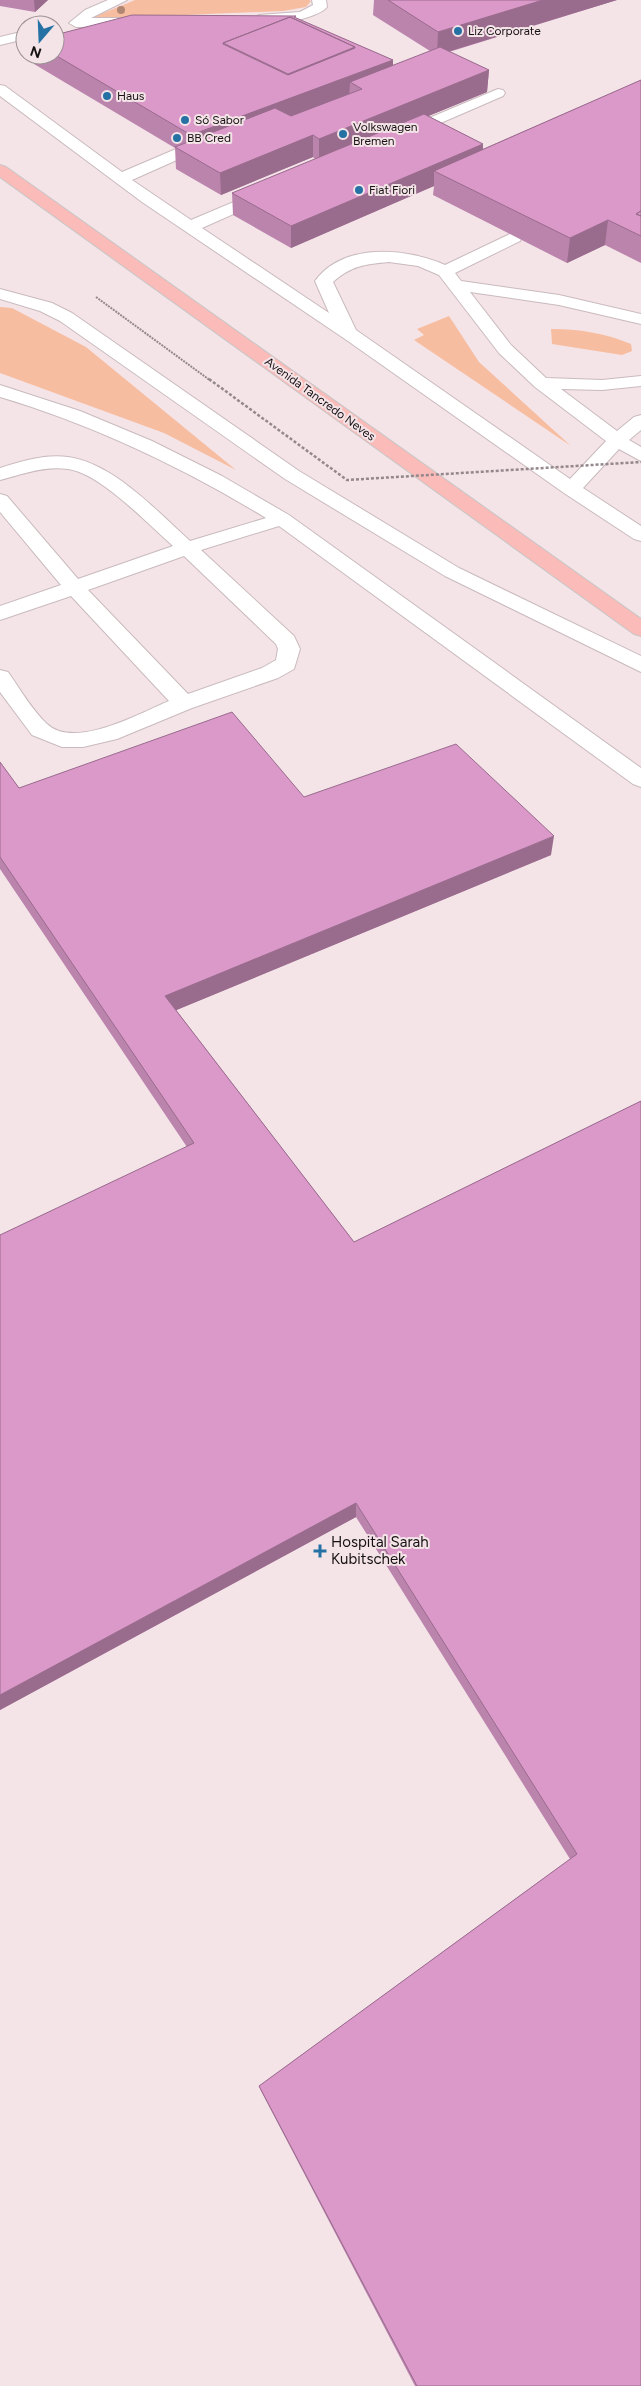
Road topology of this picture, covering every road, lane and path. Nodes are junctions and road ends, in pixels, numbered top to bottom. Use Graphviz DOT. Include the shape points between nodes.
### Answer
graph roads {
  1 [pos="120,0"];
  2 [pos="319,0"];
  3 [pos="240,19"];
  4 [pos="153,21"];
  5 [pos="15,37"];
  6 [pos="0,41"];
  7 [pos="0,89"];
  8 [pos="498,93"];
  9 [pos="389,140"];
  10 [pos="182,152"];
  11 [pos="0,170"];
  12 [pos="120,179"];
  13 [pos="280,187"];
  14 [pos="189,227"];
  15 [pos="514,237"];
  16 [pos="451,278"];
  17 [pos="0,294"];
  18 [pos="96,297"];
  19 [pos="641,319"];
  20 [pos="351,335"];
  21 [pos="641,381"];
  22 [pos="541,383"];
  23 [pos="0,391"];
  24 [pos="641,421"];
  25 [pos="617,440"];
  26 [pos="641,455"];
  27 [pos="641,462"];
  28 [pos="0,474"];
  29 [pos="571,489"];
  30 [pos="0,500"];
  31 [pos="282,519"];
  32 [pos="641,534"];
  33 [pos="188,548"];
  34 [pos="74,587"];
  35 [pos="0,613"];
  36 [pos="641,629"];
  37 [pos="641,665"];
  38 [pos="0,677"];
  39 [pos="184,703"];
  40 [pos="641,779"];
  1 -- 4 [label="street" via="69,25"];
  2 -- 3 [label="street" via="320,7 303,16"];
  5 -- 6 [label="street"];
  7 -- 12 [label="street"];
  8 -- 9 [label="street"];
  10 -- 12 [label="street"];
  11 -- 36 [label="main road, Avenida Tancredo Neves"];
  12 -- 14 [label="street"];
  13 -- 14 [label="street"];
  14 -- 20 [label="street"];
  15 -- 16 [label="street"];
  16 -- 19 [label="street"];
  16 -- 20 [label="street" via="422,261 389,256 360,259 338,268 324,281 332,304"];
  16 -- 22 [label="street" via="505,349"];
  17 -- 37 [label="street" via="46,307 82,327 292,475 452,572"];
  18 -- 27 [label="path, bridge" via="348,480"];
  20 -- 29 [label="street"];
  21 -- 22 [label="street" via="602,385"];
  22 -- 25 [label="street"];
  23 -- 31 [label="street" via="74,416 168,454"];
  24 -- 25 [label="street"];
  25 -- 26 [label="street"];
  25 -- 29 [label="street"];
  28 -- 33 [label="street" via="50,462 77,465 99,473"];
  29 -- 32 [label="street"];
  30 -- 34 [label="street"];
  31 -- 33 [label="street"];
  31 -- 40 [label="street"];
  33 -- 34 [label="street"];
  33 -- 39 [label="street" via="286,641 289,649 286,664 270,673"];
  34 -- 35 [label="street"];
  34 -- 39 [label="street"];
  38 -- 39 [label="street" via="40,730 62,740 83,740 109,734"];
}
